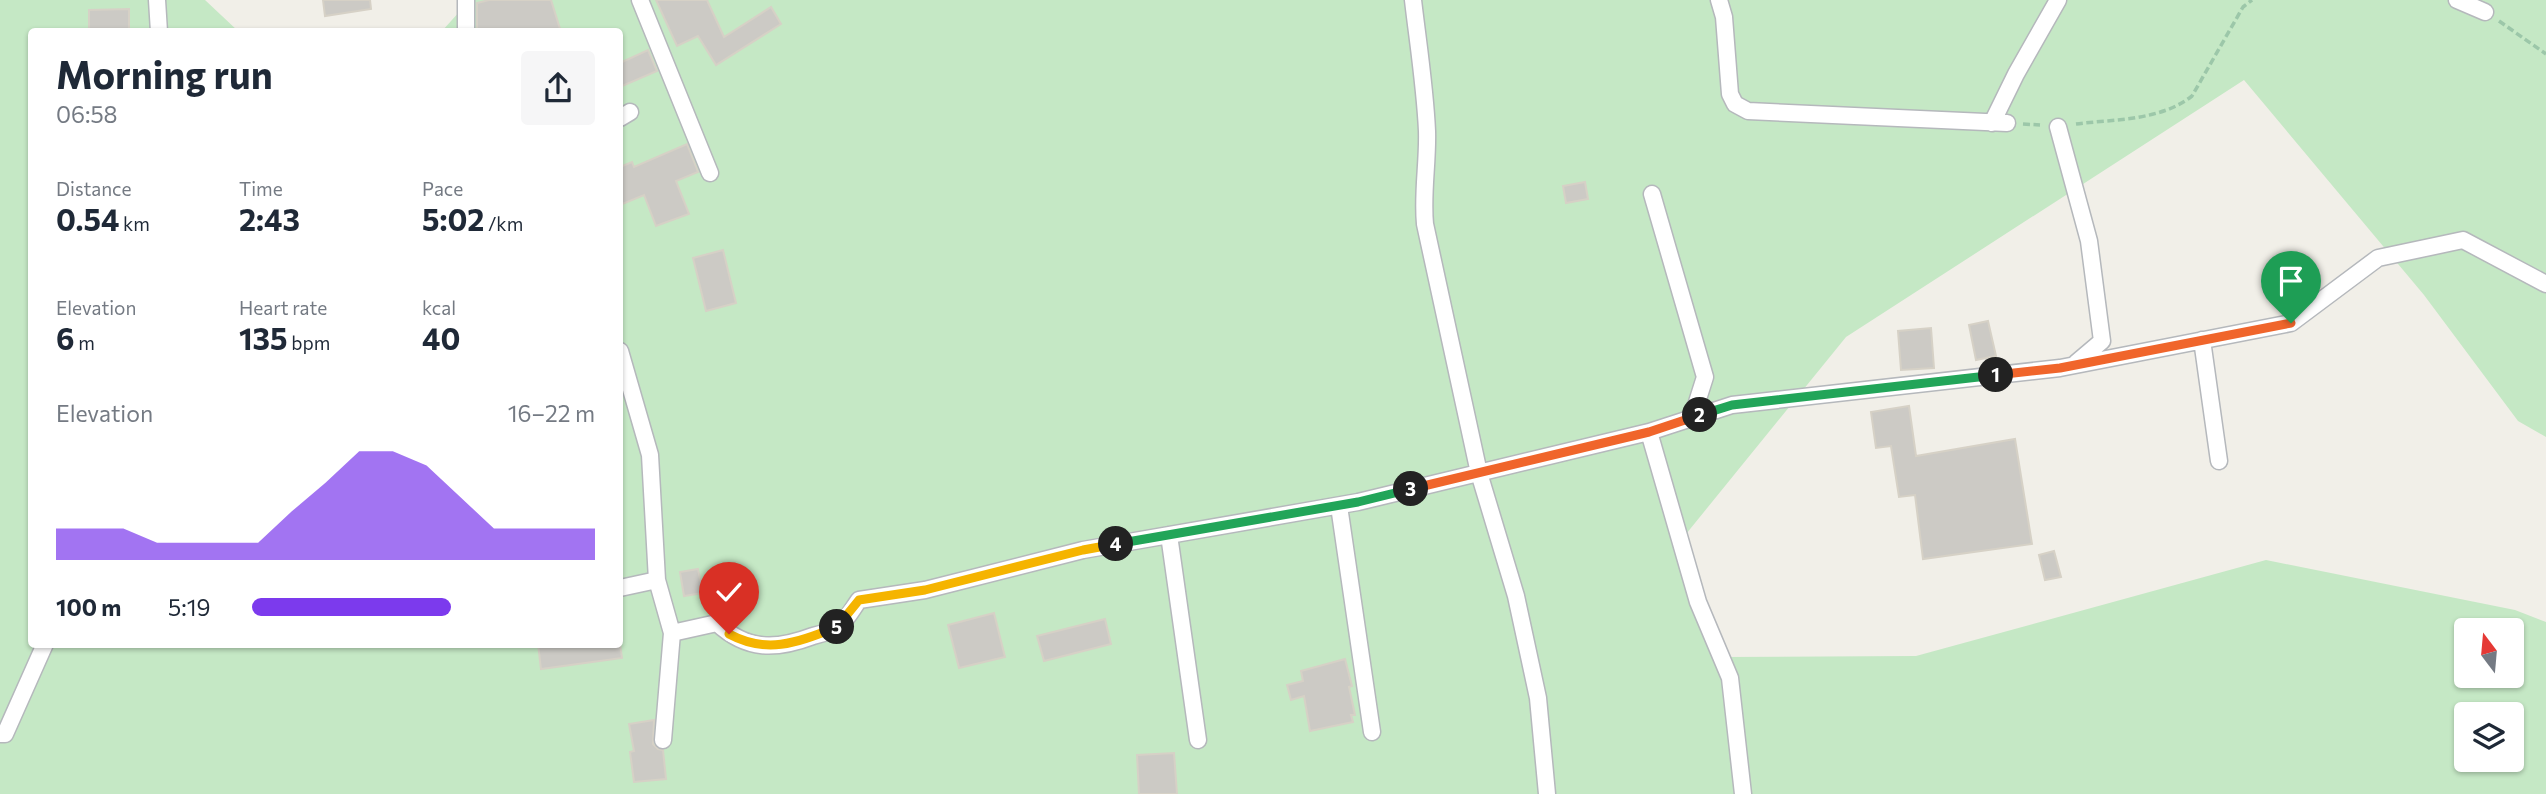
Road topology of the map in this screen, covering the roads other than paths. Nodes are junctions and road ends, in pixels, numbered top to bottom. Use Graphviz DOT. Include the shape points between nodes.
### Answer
graph roads {
  1 [pos="157,0"];
  2 [pos="466,0"];
  3 [pos="640,0"];
  4 [pos="1413,0"];
  5 [pos="1719,0"];
  6 [pos="2058,0"];
  7 [pos="2457,0"];
  8 [pos="2485,12"];
  9 [pos="159,28"];
  10 [pos="466,28"];
  11 [pos="2058,127"];
  12 [pos="710,173"];
  13 [pos="1652,194"];
  14 [pos="2546,284"];
  15 [pos="2202,340"];
  16 [pos="623,361"];
  17 [pos="2074,366"];
  18 [pos="1692,418"];
  19 [pos="1649,432"];
  20 [pos="2219,461"];
  21 [pos="1479,473"];
  22 [pos="1339,506"];
  23 [pos="1168,535"];
  24 [pos="657,579"];
  25 [pos="623,587"];
  26 [pos="672,633"];
  27 [pos="43,648"];
  28 [pos="1372,732"];
  29 [pos="0,734"];
  30 [pos="663,740"];
  31 [pos="1198,740"];
  32 [pos="1547,794"];
  33 [pos="1743,794"];
  1 -- 9 [label="street"];
  2 -- 10 [label="street"];
  3 -- 12 [label="street"];
  4 -- 21 [label="street" via="1427,128 1425,224"];
  5 -- 6 [label="street" via="1730,94 1735,104 1748,111 2000,123 2016,74"];
  7 -- 8 [label="street"];
  11 -- 17 [label="street" via="2089,241 2102,341"];
  13 -- 18 [label="street" via="1705,377"];
  14 -- 15 [label="street" via="2463,240 2378,258 2291,323"];
  15 -- 17 [label="street"];
  15 -- 20 [label="street"];
  16 -- 24 [label="street" via="650,455"];
  17 -- 18 [label="street" via="1732,405"];
  18 -- 19 [label="street"];
  19 -- 21 [label="street"];
  19 -- 33 [label="street" via="1698,602 1730,678"];
  21 -- 22 [label="street"];
  21 -- 32 [label="street" via="1516,596 1536,685"];
  22 -- 23 [label="street"];
  22 -- 28 [label="street"];
  23 -- 26 [label="street" via="1083,550 925,590 859,600 839,627 791,644 746,643 717,623"];
  23 -- 31 [label="street"];
  24 -- 25 [label="street"];
  24 -- 26 [label="street"];
  26 -- 30 [label="street"];
  27 -- 29 [label="street" via="5,734"];
}
